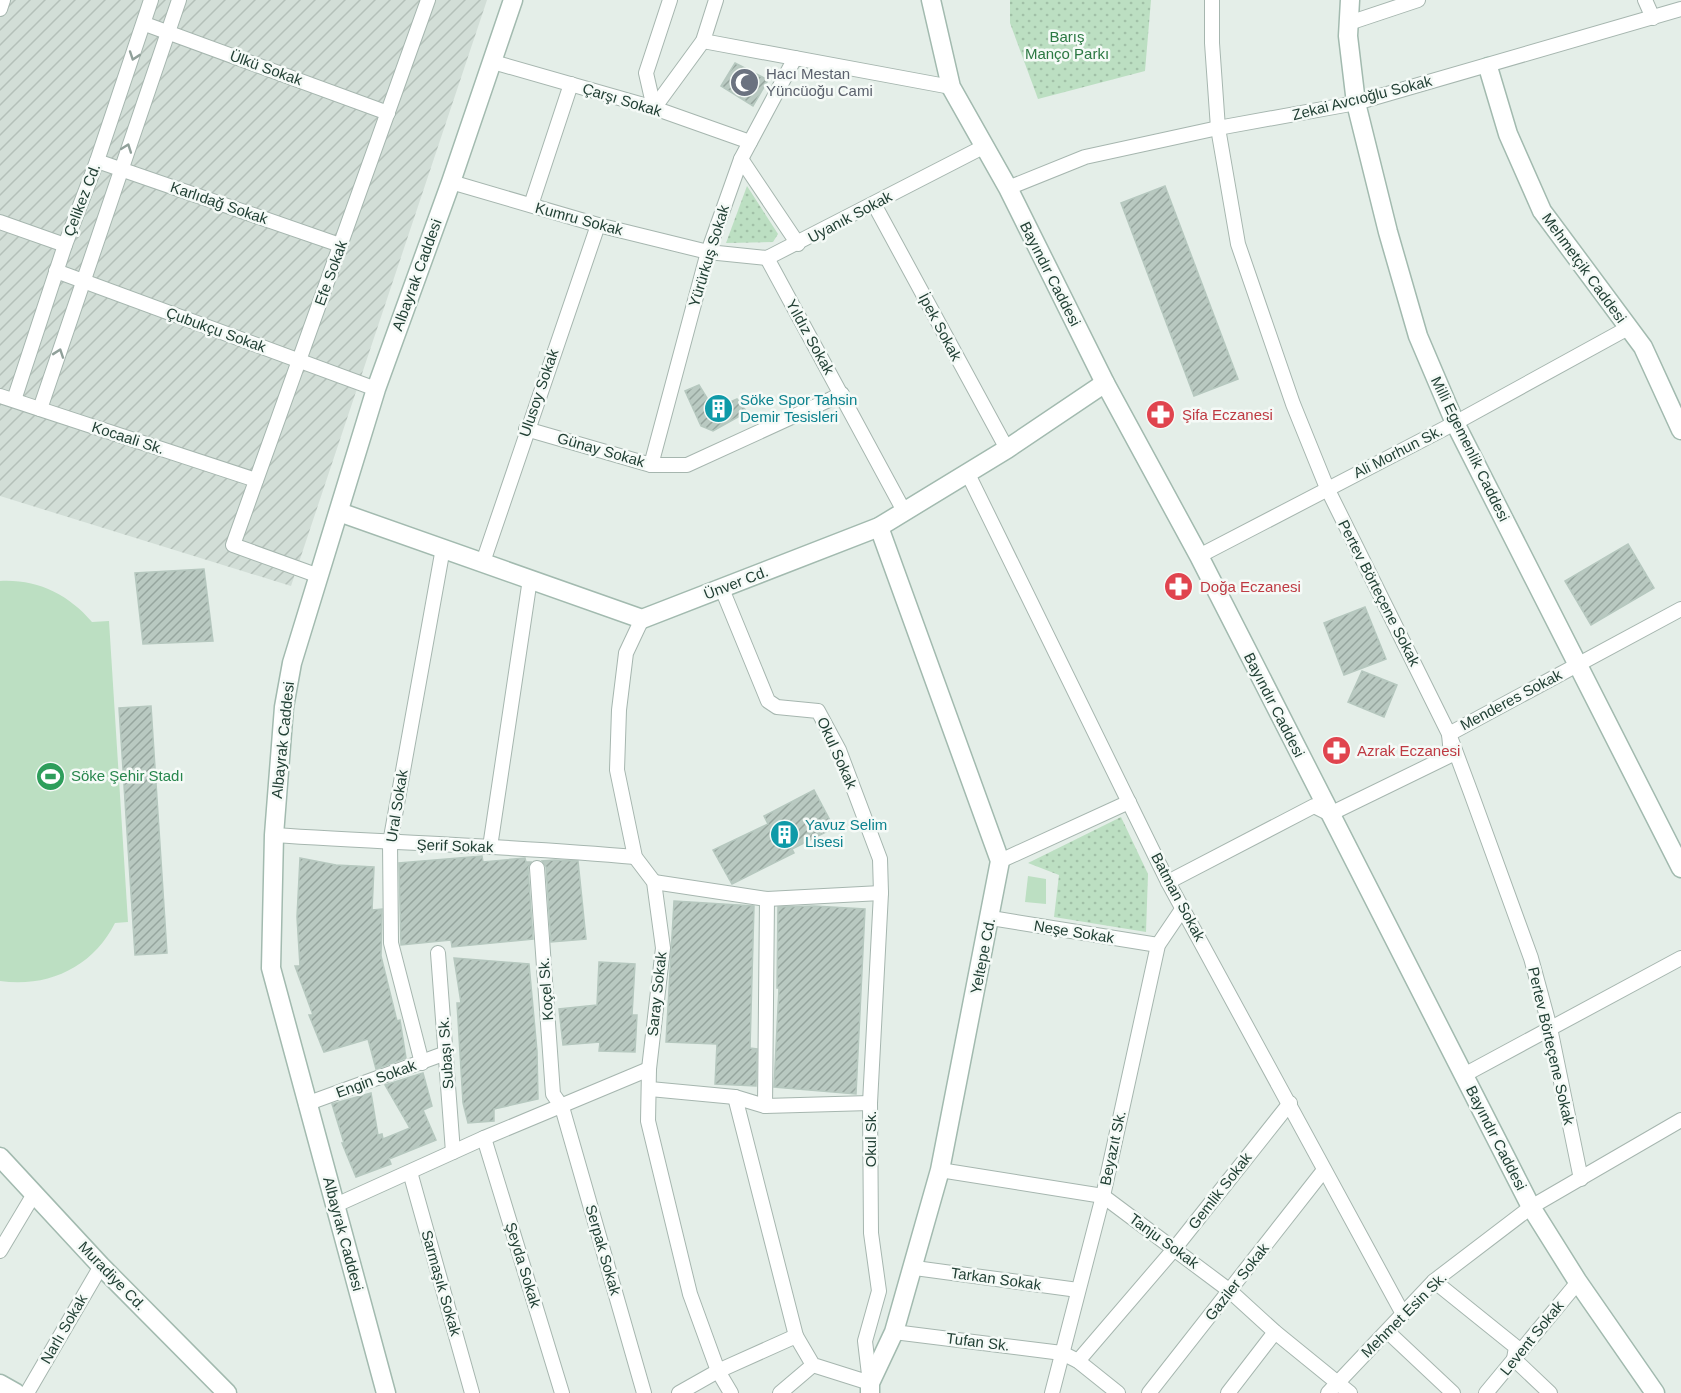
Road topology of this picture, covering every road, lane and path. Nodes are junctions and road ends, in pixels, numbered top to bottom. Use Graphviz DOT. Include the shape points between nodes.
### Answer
graph roads {
  1 [pos="3,0"];
  2 [pos="152,0"];
  3 [pos="179,0"];
  4 [pos="428,0"];
  5 [pos="513,0"];
  6 [pos="670,0"];
  7 [pos="716,0"];
  8 [pos="931,0"];
  9 [pos="1212,0"];
  10 [pos="1350,0"];
  11 [pos="1418,0"];
  12 [pos="1645,0"];
  13 [pos="0,9"];
  14 [pos="1681,9"];
  15 [pos="1653,18"];
  16 [pos="1349,23"];
  17 [pos="145,24"];
  18 [pos="169,32"];
  19 [pos="703,41"];
  20 [pos="795,58"];
  21 [pos="493,62"];
  22 [pos="1488,67"];
  23 [pos="571,84"];
  24 [pos="951,87"];
  25 [pos="1356,103"];
  26 [pos="654,108"];
  27 [pos="388,112"];
  28 [pos="1218,129"];
  29 [pos="750,142"];
  30 [pos="985,146"];
  31 [pos="741,159"];
  32 [pos="97,161"];
  33 [pos="120,169"];
  34 [pos="451,182"];
  35 [pos="1008,188"];
  36 [pos="874,204"];
  37 [pos="531,205"];
  38 [pos="0,222"];
  39 [pos="598,225"];
  40 [pos="798,244"];
  41 [pos="65,245"];
  42 [pos="340,245"];
  43 [pos="708,252"];
  44 [pos="767,258"];
  45 [pos="56,271"];
  46 [pos="84,281"];
  47 [pos="1628,328"];
  48 [pos="299,360"];
  49 [pos="1105,383"];
  50 [pos="376,388"];
  51 [pos="842,394"];
  52 [pos="0,396"];
  53 [pos="14,400"];
  54 [pos="40,409"];
  55 [pos="1455,423"];
  56 [pos="526,429"];
  57 [pos="1681,430"];
  58 [pos="1007,449"];
  59 [pos="651,465"];
  60 [pos="967,472"];
  61 [pos="256,480"];
  62 [pos="1327,489"];
  63 [pos="904,511"];
  64 [pos="339,512"];
  65 [pos="879,527"];
  66 [pos="443,548"];
  67 [pos="1198,556"];
  68 [pos="483,562"];
  69 [pos="319,576"];
  70 [pos="530,579"];
  71 [pos="722,589"];
  72 [pos="1681,609"];
  73 [pos="642,619"];
  74 [pos="1577,664"];
  75 [pos="1449,734"];
  76 [pos="1129,802"];
  77 [pos="1330,814"];
  78 [pos="274,835"];
  79 [pos="390,843"];
  80 [pos="490,847"];
  81 [pos="635,857"];
  82 [pos="1000,861"];
  83 [pos="537,868"];
  84 [pos="1681,868"];
  85 [pos="654,882"];
  86 [pos="1168,882"];
  87 [pos="881,892"];
  88 [pos="767,899"];
  89 [pos="1183,908"];
  90 [pos="991,918"];
  91 [pos="1158,945"];
  92 [pos="438,953"];
  93 [pos="1681,958"];
  94 [pos="1550,1028"];
  95 [pos="446,1053"];
  96 [pos="422,1063"];
  97 [pos="649,1069"];
  98 [pos="1464,1075"];
  99 [pos="650,1089"];
  100 [pos="735,1097"];
  101 [pos="1290,1103"];
  102 [pos="306,1104"];
  103 [pos="870,1104"];
  104 [pos="765,1106"];
  105 [pos="562,1107"];
  106 [pos="1681,1120"];
  107 [pos="484,1138"];
  108 [pos="453,1152"];
  109 [pos="0,1157"];
  110 [pos="940,1170"];
  111 [pos="1324,1170"];
  112 [pos="410,1172"];
  113 [pos="1581,1179"];
  114 [pos="34,1194"];
  115 [pos="1103,1196"];
  116 [pos="336,1205"];
  117 [pos="1531,1207"];
  118 [pos="1175,1248"];
  119 [pos="0,1251"];
  120 [pos="101,1266"];
  121 [pos="915,1268"];
  122 [pos="1434,1281"];
  123 [pos="1578,1282"];
  124 [pos="1078,1290"];
  125 [pos="1230,1291"];
  126 [pos="1403,1314"];
  127 [pos="894,1332"];
  128 [pos="1275,1332"];
  129 [pos="1388,1332"];
  130 [pos="796,1336"];
  131 [pos="1062,1353"];
  132 [pos="1514,1359"];
  133 [pos="1078,1361"];
  134 [pos="813,1365"];
  135 [pos="718,1371"];
  136 [pos="1337,1382"];
  137 [pos="0,1384"];
  138 [pos="870,1388"];
  139 [pos="1650,1391"];
  140 [pos="16,1393"];
  141 [pos="27,1393"];
  142 [pos="227,1393"];
  143 [pos="386,1393"];
  144 [pos="472,1393"];
  145 [pos="562,1393"];
  146 [pos="644,1393"];
  147 [pos="679,1393"];
  148 [pos="731,1393"];
  149 [pos="780,1393"];
  150 [pos="1052,1393"];
  151 [pos="1118,1393"];
  152 [pos="1149,1393"];
  153 [pos="1228,1393"];
  154 [pos="1328,1393"];
  155 [pos="1350,1393"];
  156 [pos="1453,1393"];
  157 [pos="1486,1393"];
  158 [pos="1550,1393"];
  1 -- 13 [label="street"];
  2 -- 17 [label="street, Çelikez Cd."];
  3 -- 18 [label="street"];
  4 -- 27 [label="street, Efe Sokak"];
  5 -- 21 [label="street, Albayrak Caddesi"];
  6 -- 26 [label="street" via="645,73"];
  7 -- 19 [label="street"];
  8 -- 24 [label="street, Bayındır Caddesi"];
  9 -- 28 [label="street, Pertev Börteçene Sokak"];
  10 -- 16 [label="street, Milli Egemenlik Caddesi"];
  11 -- 16 [label="street"];
  12 -- 15 [label="street"];
  14 -- 15 [label="street, Zekai Avcıoğlu Sokak"];
  15 -- 22 [label="street, Zekai Avcıoğlu Sokak"];
  16 -- 25 [label="street, Milli Egemenlik Caddesi"];
  17 -- 18 [label="street, Ülkü Sokak"];
  17 -- 32 [label="street, Çelikez Cd., one-way"];
  18 -- 27 [label="street, Ülkü Sokak"];
  33 -- 18 [label="street, one-way"];
  19 -- 20 [label="street"];
  19 -- 26 [label="street"];
  20 -- 24 [label="street"];
  20 -- 29 [label="street, Yürürkuş Sokak"];
  21 -- 23 [label="street, Çarşı Sokak"];
  21 -- 34 [label="street, Albayrak Caddesi"];
  22 -- 25 [label="street, Zekai Avcıoğlu Sokak"];
  22 -- 47 [label="street, Mehmetçik Caddesi" via="1508,134 1542,211"];
  23 -- 26 [label="street, Çarşı Sokak"];
  23 -- 37 [label="street"];
  24 -- 30 [label="street, Bayındır Caddesi"];
  25 -- 28 [label="street, Zekai Avcıoğlu Sokak"];
  25 -- 55 [label="street, Milli Egemenlik Caddesi" via="1418,336"];
  26 -- 29 [label="street, Çarşı Sokak"];
  27 -- 42 [label="street, Efe Sokak"];
  28 -- 35 [label="street, Zekai Avcıoğlu Sokak" via="1085,157"];
  28 -- 62 [label="street, Pertev Börteçene Sokak" via="1238,244"];
  29 -- 31 [label="street, Yürürkuş Sokak"];
  30 -- 35 [label="street, Bayındır Caddesi"];
  30 -- 36 [label="street, Uyanık Sokak"];
  31 -- 40 [label="street"];
  31 -- 43 [label="street, Yürürkuş Sokak"];
  32 -- 33 [label="street, Karlıdağ Sokak"];
  32 -- 41 [label="street, Çelikez Cd."];
  33 -- 42 [label="street, Karlıdağ Sokak"];
  33 -- 46 [label="street"];
  34 -- 37 [label="street, Kumru Sokak"];
  34 -- 50 [label="street, Albayrak Caddesi"];
  35 -- 49 [label="street, Bayındır Caddesi"];
  36 -- 40 [label="street, Uyanık Sokak"];
  36 -- 58 [label="street, İpek Sokak"];
  37 -- 39 [label="street, Kumru Sokak"];
  38 -- 41 [label="street"];
  39 -- 43 [label="street, Kumru Sokak"];
  39 -- 56 [label="street, Ulusoy Sokak"];
  40 -- 44 [label="street, Uyanık Sokak"];
  41 -- 45 [label="street, Çelikez Cd."];
  42 -- 48 [label="street, Efe Sokak"];
  43 -- 44 [label="street"];
  43 -- 59 [label="street, Yürürkuş Sokak"];
  44 -- 51 [label="street, Yıldız Sokak"];
  45 -- 46 [label="street, Çubukçu Sokak"];
  45 -- 53 [label="street, Çelikez Cd."];
  46 -- 48 [label="street, Çubukçu Sokak"];
  54 -- 46 [label="street, one-way"];
  47 -- 55 [label="street, Ali Morhun Sk."];
  47 -- 57 [label="street, Mehmetçik Caddesi" via="1643,347"];
  48 -- 50 [label="street, Çubukçu Sokak"];
  48 -- 61 [label="street, Efe Sokak"];
  49 -- 58 [label="street, Ünver Cd."];
  49 -- 67 [label="street, Bayındır Caddesi"];
  50 -- 64 [label="street, Albayrak Caddesi"];
  51 -- 59 [label="street, Günay Sokak" via="687,465"];
  51 -- 63 [label="street, Yıldız Sokak"];
  52 -- 53 [label="street, Kocaali Sk."];
  53 -- 54 [label="street, Kocaali Sk."];
  54 -- 61 [label="street, Kocaali Sk."];
  55 -- 62 [label="street, Ali Morhun Sk."];
  55 -- 74 [label="street, Milli Egemenlik Caddesi"];
  56 -- 59 [label="street, Günay Sokak"];
  56 -- 68 [label="street, Ulusoy Sokak"];
  58 -- 60 [label="street, Ünver Cd."];
  60 -- 63 [label="street, Ünver Cd."];
  60 -- 76 [label="street, Batman Sokak"];
  61 -- 69 [label="street, Efe Sokak" via="233,545"];
  62 -- 67 [label="street, Ali Morhun Sk."];
  62 -- 75 [label="street, Pertev Börteçene Sokak"];
  63 -- 65 [label="street, Ünver Cd."];
  64 -- 66 [label="street"];
  64 -- 69 [label="street, Albayrak Caddesi"];
  65 -- 71 [label="street, Ünver Cd."];
  65 -- 82 [label="street, Yeltepe Cd."];
  66 -- 68 [label="street"];
  66 -- 79 [label="street, Ural Sokak"];
  67 -- 77 [label="street, Bayındır Caddesi"];
  68 -- 70 [label="street"];
  69 -- 78 [label="street, Albayrak Caddesi" via="292,663 284,707"];
  70 -- 73 [label="street"];
  70 -- 80 [label="street"];
  71 -- 73 [label="street, Ünver Cd."];
  71 -- 87 [label="street, Okul Sokak" via="768,701 777,707 818,711 839,750 879,859"];
  72 -- 74 [label="street, Menderes Sokak"];
  73 -- 81 [label="street, Saray Sokak" via="626,653 617,770"];
  74 -- 75 [label="street, Menderes Sokak"];
  74 -- 84 [label="street, Milli Egemenlik Caddesi"];
  75 -- 77 [label="street, Menderes Sokak" via="1451,755"];
  75 -- 94 [label="street, Pertev Börteçene Sokak" via="1531,958"];
  76 -- 82 [label="street"];
  76 -- 86 [label="street, Batman Sokak"];
  77 -- 86 [label="street" via="1314,806"];
  77 -- 98 [label="street, Bayındır Caddesi"];
  78 -- 79 [label="street, Şerif Sokak"];
  78 -- 102 [label="street, Albayrak Caddesi" via="271,968"];
  79 -- 80 [label="street, Şerif Sokak"];
  79 -- 96 [label="street, Ural Sokak" via="391,944"];
  80 -- 81 [label="street, Şerif Sokak"];
  81 -- 85 [label="street, Saray Sokak"];
  82 -- 90 [label="street, Yeltepe Cd."];
  83 -- 105 [label="street, Koçel Sk." via="553,1094"];
  85 -- 88 [label="street"];
  85 -- 97 [label="street, Saray Sokak" via="663,948"];
  86 -- 89 [label="street, Batman Sokak"];
  87 -- 88 [label="street"];
  87 -- 103 [label="street, Okul Sk."];
  88 -- 104 [label="street"];
  89 -- 91 [label="street, Beyazıt Sk."];
  89 -- 101 [label="street, Batman Sokak"];
  90 -- 91 [label="street, Neşe Sokak"];
  90 -- 110 [label="street, Yeltepe Cd."];
  91 -- 115 [label="street, Beyazıt Sk."];
  92 -- 95 [label="street, Subaşı Sk."];
  93 -- 94 [label="street"];
  94 -- 98 [label="street"];
  94 -- 113 [label="street, Pertev Börteçene Sokak"];
  95 -- 96 [label="street, Engin Sokak"];
  95 -- 108 [label="street, Subaşı Sk."];
  96 -- 102 [label="street, Engin Sokak"];
  97 -- 99 [label="street, Saray Sokak"];
  97 -- 105 [label="street"];
  98 -- 117 [label="street, Bayındır Caddesi"];
  99 -- 100 [label="street"];
  99 -- 135 [label="street, Saray Sokak" via="648,1121 657,1162 690,1294"];
  100 -- 104 [label="street"];
  100 -- 130 [label="street"];
  101 -- 111 [label="street, Batman Sokak"];
  101 -- 118 [label="street, Gemlik Sokak"];
  102 -- 116 [label="street, Albayrak Caddesi"];
  103 -- 104 [label="street"];
  103 -- 138 [label="street, Okul Sk." via="871,1233 879,1291 865,1341"];
  105 -- 107 [label="street"];
  105 -- 146 [label="street, Serpak Sokak"];
  106 -- 113 [label="street, Mehmet Esin Sk."];
  107 -- 108 [label="street"];
  107 -- 145 [label="street, Şeyda Sokak"];
  108 -- 112 [label="street"];
  109 -- 114 [label="street, Muradiye Cd."];
  110 -- 115 [label="street, Tanju Sokak"];
  110 -- 121 [label="street, Yeltepe Cd."];
  111 -- 125 [label="street, Gaziler Sokak"];
  111 -- 126 [label="street, Batman Sokak"];
  112 -- 116 [label="street"];
  112 -- 144 [label="street, Sarmaşık Sokak"];
  113 -- 117 [label="street, Mehmet Esin Sk."];
  114 -- 119 [label="street"];
  114 -- 120 [label="street, Muradiye Cd."];
  115 -- 118 [label="street, Tanju Sokak"];
  115 -- 124 [label="street, Beyazıt Sk."];
  116 -- 143 [label="street, Albayrak Caddesi"];
  117 -- 122 [label="street, Mehmet Esin Sk."];
  117 -- 123 [label="street, Bayındır Caddesi"];
  118 -- 125 [label="street, Tanju Sokak"];
  118 -- 133 [label="street, Gemlik Sokak"];
  120 -- 141 [label="street, Narlı Sokak"];
  120 -- 142 [label="street, Muradiye Cd."];
  121 -- 124 [label="street, Tarkan Sokak"];
  121 -- 127 [label="street, Yeltepe Cd."];
  122 -- 126 [label="street, Mehmet Esin Sk."];
  122 -- 132 [label="street" via="1516,1347"];
  123 -- 132 [label="street, Levent Sokak"];
  123 -- 139 [label="street, Bayındır Caddesi"];
  124 -- 131 [label="street, Beyazıt Sk."];
  125 -- 128 [label="street, Tanju Sokak"];
  125 -- 152 [label="street, Gaziler Sokak"];
  126 -- 129 [label="street, Mehmet Esin Sk."];
  127 -- 131 [label="street, Tufan Sk."];
  127 -- 138 [label="street, Yeltepe Cd."];
  128 -- 136 [label="street, Tanju Sokak"];
  128 -- 153 [label="street"];
  129 -- 136 [label="street, Mehmet Esin Sk."];
  129 -- 156 [label="street"];
  130 -- 134 [label="street"];
  130 -- 135 [label="street"];
  131 -- 133 [label="street, Tufan Sk."];
  131 -- 150 [label="street, Beyazıt Sk."];
  132 -- 157 [label="street, Levent Sokak"];
  132 -- 158 [label="street"];
  133 -- 151 [label="street, Tufan Sk."];
  134 -- 138 [label="street"];
  134 -- 149 [label="street"];
  135 -- 147 [label="street"];
  135 -- 148 [label="street, Saray Sokak"];
  136 -- 154 [label="street, Mehmet Esin Sk."];
  136 -- 155 [label="street, Tanju Sokak"];
  137 -- 140 [label="street"];
}
